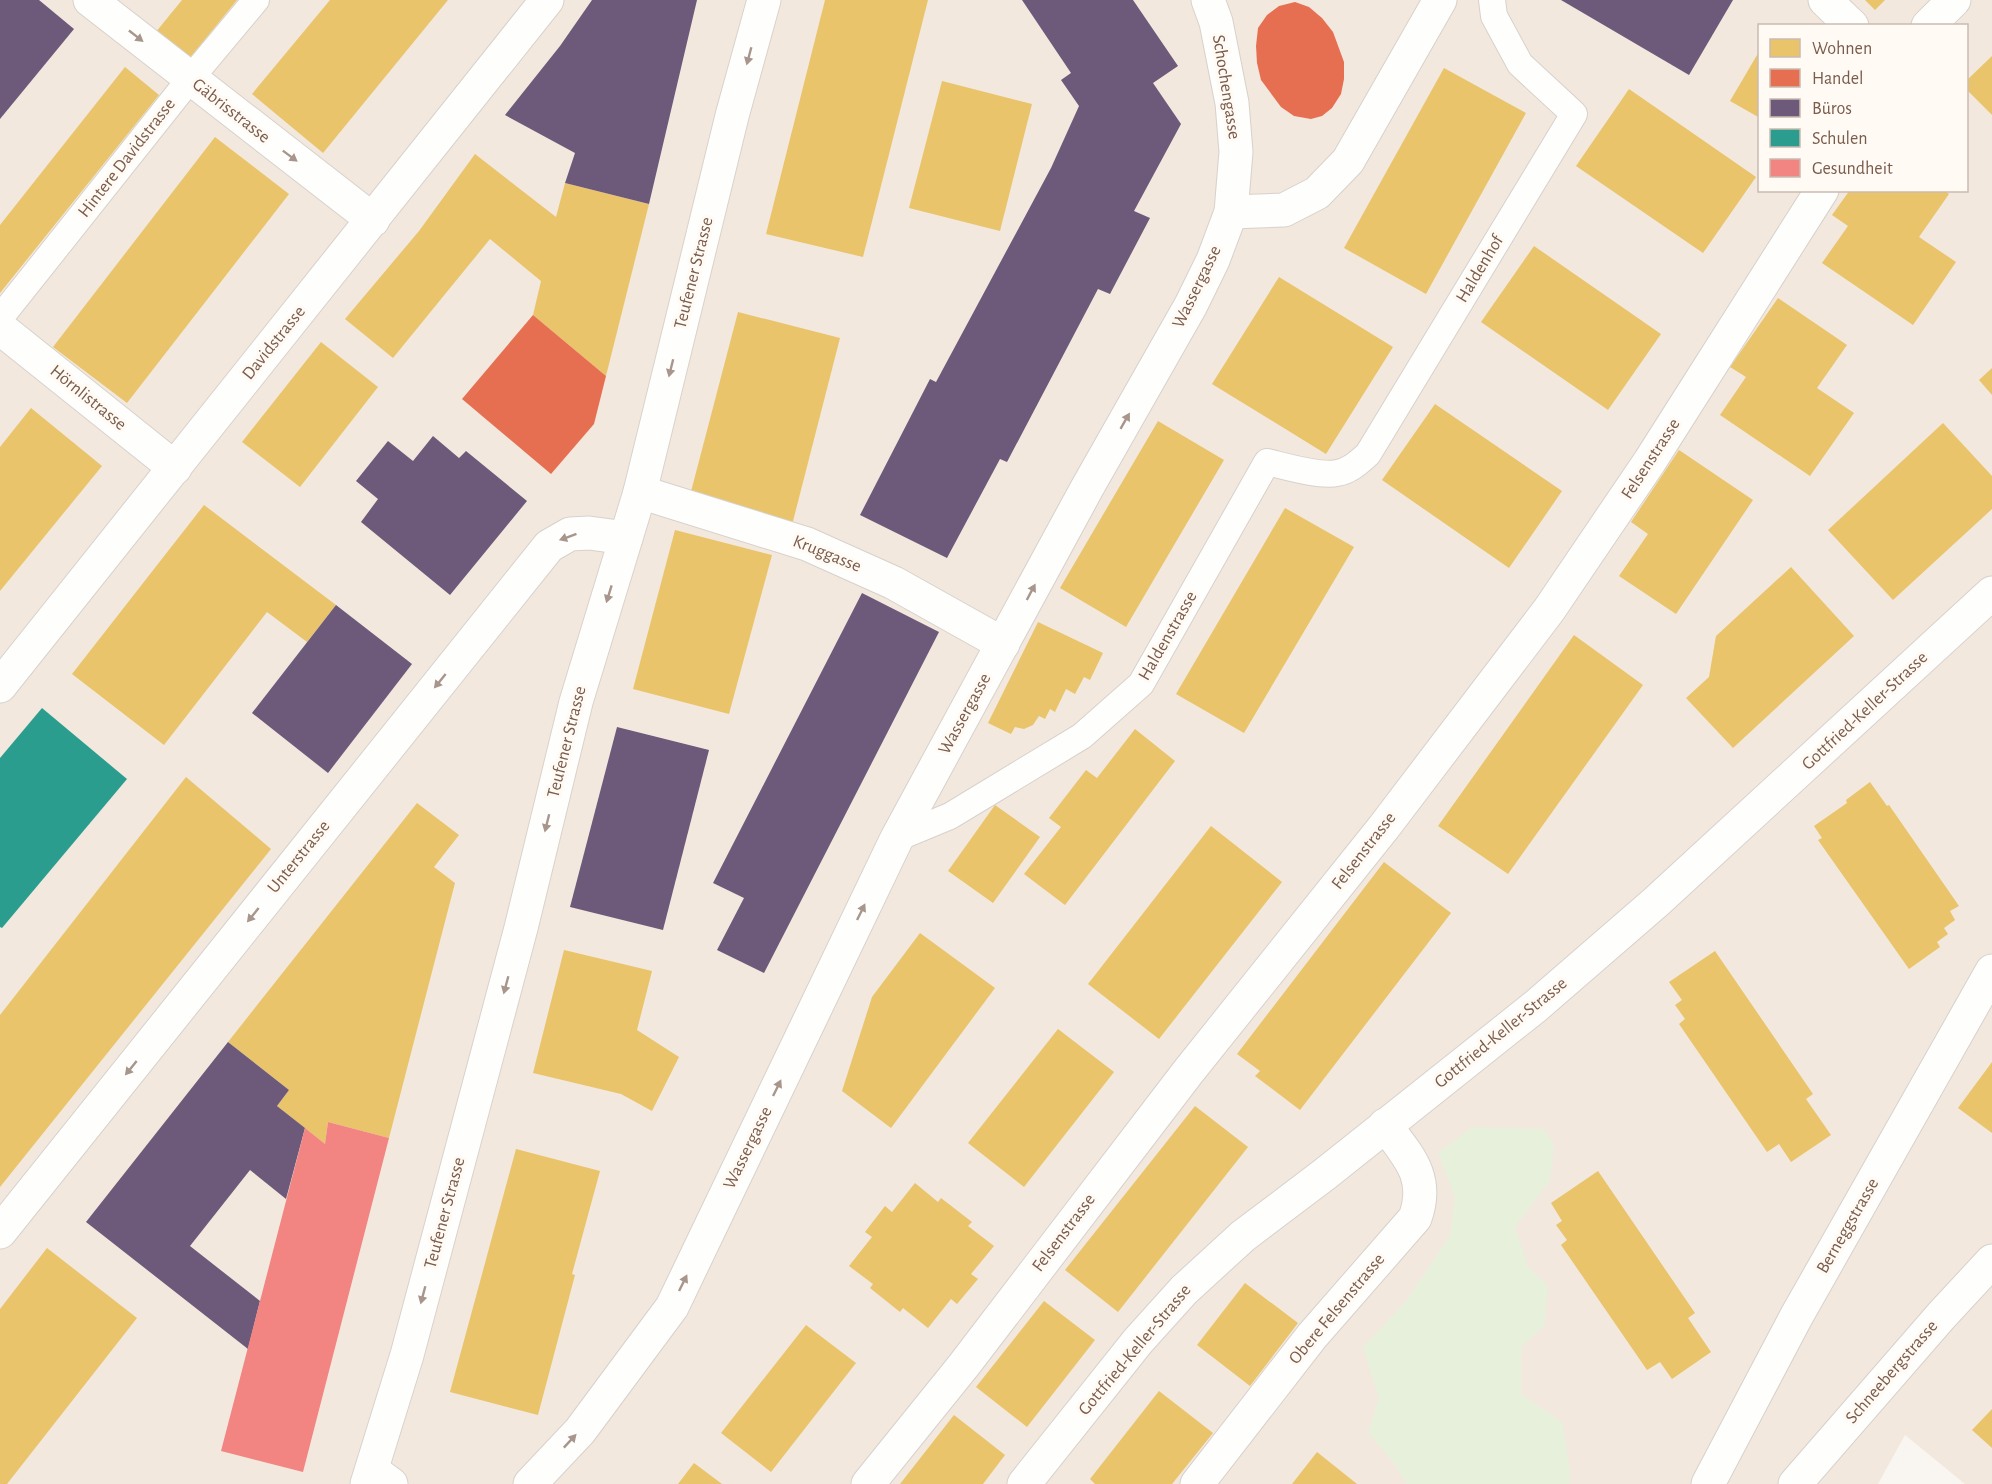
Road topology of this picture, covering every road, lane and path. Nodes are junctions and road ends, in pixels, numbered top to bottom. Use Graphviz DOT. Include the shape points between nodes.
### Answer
graph roads {
  1 [pos="90,0"];
  2 [pos="256,0"];
  3 [pos="547,0"];
  4 [pos="764,0"];
  5 [pos="1208,0"];
  6 [pos="1440,0"];
  7 [pos="1492,0"];
  8 [pos="1825,0"];
  9 [pos="1954,0"];
  10 [pos="1850,24"];
  11 [pos="1930,24"];
  12 [pos="190,79"];
  13 [pos="1821,192"];
  14 [pos="1231,212"];
  15 [pos="373,220"];
  16 [pos="0,318"];
  17 [pos="0,328"];
  18 [pos="1267,462"];
  19 [pos="175,468"];
  20 [pos="640,492"];
  21 [pos="626,538"];
  22 [pos="1992,593"];
  23 [pos="1004,644"];
  24 [pos="0,686"];
  25 [pos="897,838"];
  26 [pos="1992,971"];
  27 [pos="1385,1125"];
  28 [pos="0,1232"];
  29 [pos="1992,1261"];
  30 [pos="377,1479"];
  31 [pos="531,1484"];
  32 [pos="868,1484"];
  33 [pos="1024,1484"];
  34 [pos="1197,1484"];
  35 [pos="1708,1484"];
  36 [pos="1795,1484"];
  1 -- 12 [label="street, Gäbrisstrasse, one-way"];
  2 -- 12 [label="lane, Hintere Davidstrasse"];
  3 -- 15 [label="street, Davidstrasse"];
  4 -- 20 [label="street, Teufener Strasse, one-way"];
  5 -- 14 [label="street, Schochengasse" via="1232,103 1236,152"];
  6 -- 14 [label="street" via="1348,161 1317,193 1284,210"];
  7 -- 18 [label="lane, Haldenhof" via="1494,16 1520,64 1574,114 1368,453 1352,468 1336,474"];
  8 -- 10 [label="street"];
  9 -- 11 [label="street"];
  12 -- 15 [label="street, Gäbrisstrasse, one-way"];
  12 -- 16 [label="lane, Hintere Davidstrasse"];
  13 -- 32 [label="street, Felsenstrasse" via="1650,461 1549,610 1384,827"];
  23 -- 14 [label="street, Wassergasse, one-way" via="1191,305"];
  15 -- 19 [label="street, Davidstrasse"];
  17 -- 19 [label="street, Hörnlistrasse"];
  18 -- 25 [label="lane, Haldenstrasse" via="1141,684 1082,736 950,816"];
  19 -- 24 [label="street, Davidstrasse"];
  20 -- 21 [label="street, Teufener Strasse"];
  20 -- 23 [label="street, Kruggasse" via="807,544 894,582"];
  21 -- 28 [label="street, Unterstrasse, one-way" via="570,534 549,546"];
  21 -- 30 [label="street, Teufener Strasse, one-way" via="576,702"];
  22 -- 27 [label="street, Gottfried-Keller-Strasse" via="1656,902 1536,1006"];
  23 -- 25 [label="street, Wassergasse"];
  31 -- 25 [label="street, Wassergasse, one-way" via="580,1431 672,1307"];
  26 -- 35 [label="street, Berneggstrasse" via="1796,1317"];
  27 -- 33 [label="street, Gottfried-Keller-Strasse" via="1244,1236 1184,1290 1138,1341"];
  27 -- 34 [label="street, Obere Felsenstrasse" via="1417,1172 1421,1195 1415,1218 1312,1336"];
  29 -- 36 [label="street, Schneebergstrasse"];
}
